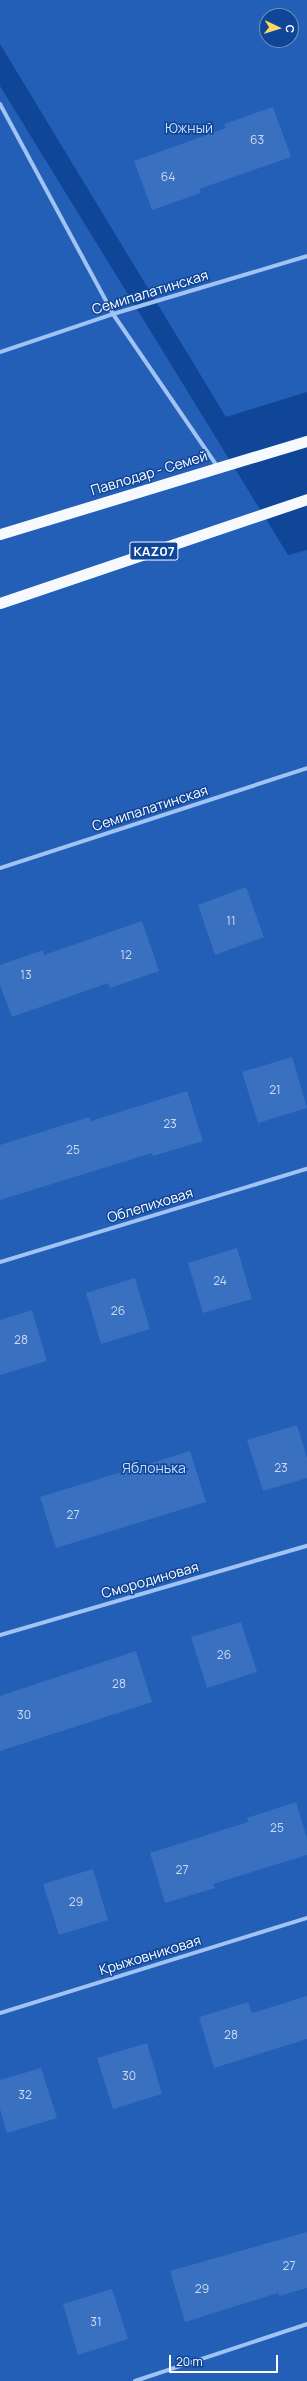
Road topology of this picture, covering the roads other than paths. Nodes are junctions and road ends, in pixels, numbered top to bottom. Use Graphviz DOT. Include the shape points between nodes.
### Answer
graph roads {
  1 [pos="0,104"];
  2 [pos="307,256"];
  3 [pos="113,314"];
  4 [pos="0,352"];
  5 [pos="307,441"];
  6 [pos="218,468"];
  7 [pos="307,498"];
  8 [pos="0,534"];
  9 [pos="0,603"];
  10 [pos="307,768"];
  11 [pos="0,868"];
  12 [pos="307,1169"];
  13 [pos="0,1262"];
  14 [pos="307,1546"];
  15 [pos="0,1635"];
  16 [pos="307,1918"];
  17 [pos="0,2013"];
  18 [pos="307,2324"];
  19 [pos="135,2381"];
  1 -- 3 [label="street"];
  2 -- 3 [label="street, Семипалатинская"];
  3 -- 4 [label="street, Семипалатинская"];
  3 -- 6 [label="street"];
  5 -- 6 [label="highway, Павлодар - Семей"];
  6 -- 8 [label="highway, Павлодар - Семей"];
  7 -- 9 [label="highway, KAZ07"];
  10 -- 11 [label="street, Семипалатинская"];
  12 -- 13 [label="street, Облепиховая"];
  14 -- 15 [label="street, Смородиновая"];
  16 -- 17 [label="street, Крыжовниковая"];
  18 -- 19 [label="street"];
}
